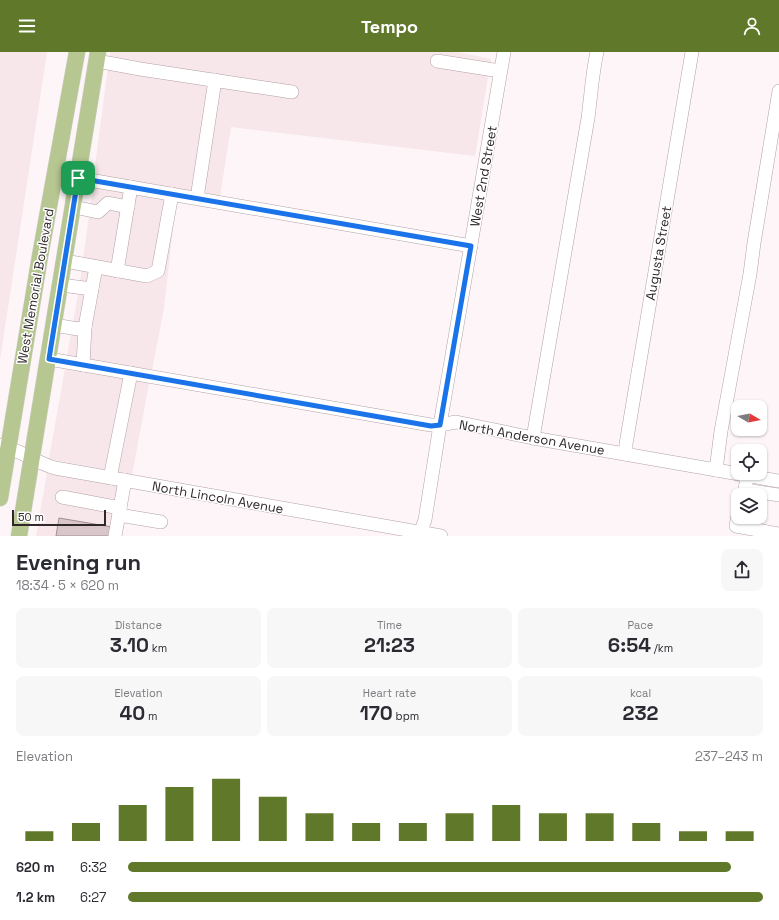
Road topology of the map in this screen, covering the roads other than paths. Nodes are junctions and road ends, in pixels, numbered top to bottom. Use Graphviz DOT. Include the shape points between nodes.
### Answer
graph roads {
  1 [pos="77,52"];
  2 [pos="504,52"];
  3 [pos="597,52"];
  4 [pos="692,52"];
  5 [pos="97,56"];
  6 [pos="437,60"];
  7 [pos="500,71"];
  8 [pos="215,80"];
  9 [pos="779,91"];
  10 [pos="292,92"];
  11 [pos="61,136"];
  12 [pos="78,178"];
  13 [pos="131,187"];
  14 [pos="172,194"];
  15 [pos="197,198"];
  16 [pos="74,207"];
  17 [pos="128,207"];
  18 [pos="471,246"];
  19 [pos="65,261"];
  20 [pos="96,267"];
  21 [pos="117,271"];
  22 [pos="61,285"];
  23 [pos="92,289"];
  24 [pos="54,325"];
  25 [pos="85,327"];
  26 [pos="49,359"];
  27 [pos="83,365"];
  28 [pos="131,373"];
  29 [pos="440,425"];
  30 [pos="533,438"];
  31 [pos="4,446"];
  32 [pos="626,454"];
  33 [pos="32,459"];
  34 [pos="716,470"];
  35 [pos="731,473"];
  36 [pos="110,478"];
  37 [pos="767,479"];
  38 [pos="125,480"];
  39 [pos="777,480"];
  40 [pos="776,495"];
  41 [pos="62,497"];
  42 [pos="0,498"];
  43 [pos="120,511"];
  44 [pos="161,522"];
  45 [pos="736,524"];
  46 [pos="420,534"];
  47 [pos="779,534"];
  48 [pos="19,536"];
  49 [pos="116,536"];
  50 [pos="441,536"];
  1 -- 11 [label="main road, West Memorial Boulevard"];
  2 -- 7 [label="street, West 2nd Street"];
  3 -- 30 [label="street"];
  4 -- 32 [label="street, Augusta Street"];
  5 -- 8 [label="street"];
  5 -- 12 [label="main road, West Memorial Boulevard"];
  6 -- 7 [label="street"];
  7 -- 18 [label="street, West 2nd Street"];
  8 -- 10 [label="street"];
  8 -- 15 [label="street"];
  9 -- 34 [label="street"];
  11 -- 12 [label="main road" via="68,164"];
  11 -- 31 [label="main road, West Memorial Boulevard"];
  12 -- 13 [label="street"];
  12 -- 16 [label="main road, West Memorial Boulevard"];
  13 -- 14 [label="street"];
  13 -- 17 [label="street"];
  14 -- 15 [label="street"];
  14 -- 21 [label="street" via="158,271 147,276"];
  15 -- 18 [label="street"];
  16 -- 17 [label="street" via="98,212 108,203"];
  16 -- 19 [label="main road, West Memorial Boulevard"];
  17 -- 21 [label="street"];
  18 -- 29 [label="street, West 2nd Street"];
  19 -- 20 [label="street"];
  19 -- 22 [label="main road, West Memorial Boulevard"];
  20 -- 21 [label="street"];
  20 -- 23 [label="street"];
  22 -- 23 [label="street"];
  22 -- 24 [label="main road, West Memorial Boulevard"];
  23 -- 25 [label="street"];
  24 -- 25 [label="street" via="78,329"];
  24 -- 26 [label="main road, West Memorial Boulevard"];
  25 -- 27 [label="street"];
  26 -- 27 [label="street, North Anderson Avenue"];
  26 -- 33 [label="main road, West Memorial Boulevard"];
  27 -- 28 [label="street, North Anderson Avenue"];
  28 -- 29 [label="street, North Anderson Avenue" via="431,426"];
  28 -- 36 [label="street"];
  29 -- 30 [label="street, North Anderson Avenue" via="456,422"];
  29 -- 46 [label="street, West 2nd Street" via="425,520"];
  30 -- 32 [label="street, North Anderson Avenue"];
  31 -- 33 [label="street, North Lincoln Avenue"];
  31 -- 42 [label="main road, West Memorial Boulevard"];
  32 -- 34 [label="street, North Anderson Avenue"];
  33 -- 36 [label="street, North Lincoln Avenue" via="55,468"];
  33 -- 48 [label="main road, West Memorial Boulevard"];
  34 -- 35 [label="street, North Anderson Avenue"];
  36 -- 38 [label="street, North Lincoln Avenue"];
  37 -- 39 [label="street, North Anderson Avenue"];
  38 -- 43 [label="street"];
  38 -- 46 [label="street, North Lincoln Avenue"];
  39 -- 40 [label="street"];
  41 -- 43 [label="street"];
  43 -- 44 [label="street"];
  43 -- 49 [label="street"];
  45 -- 47 [label="street" via="736,526"];
  46 -- 50 [label="street, North Lincoln Avenue"];
}
